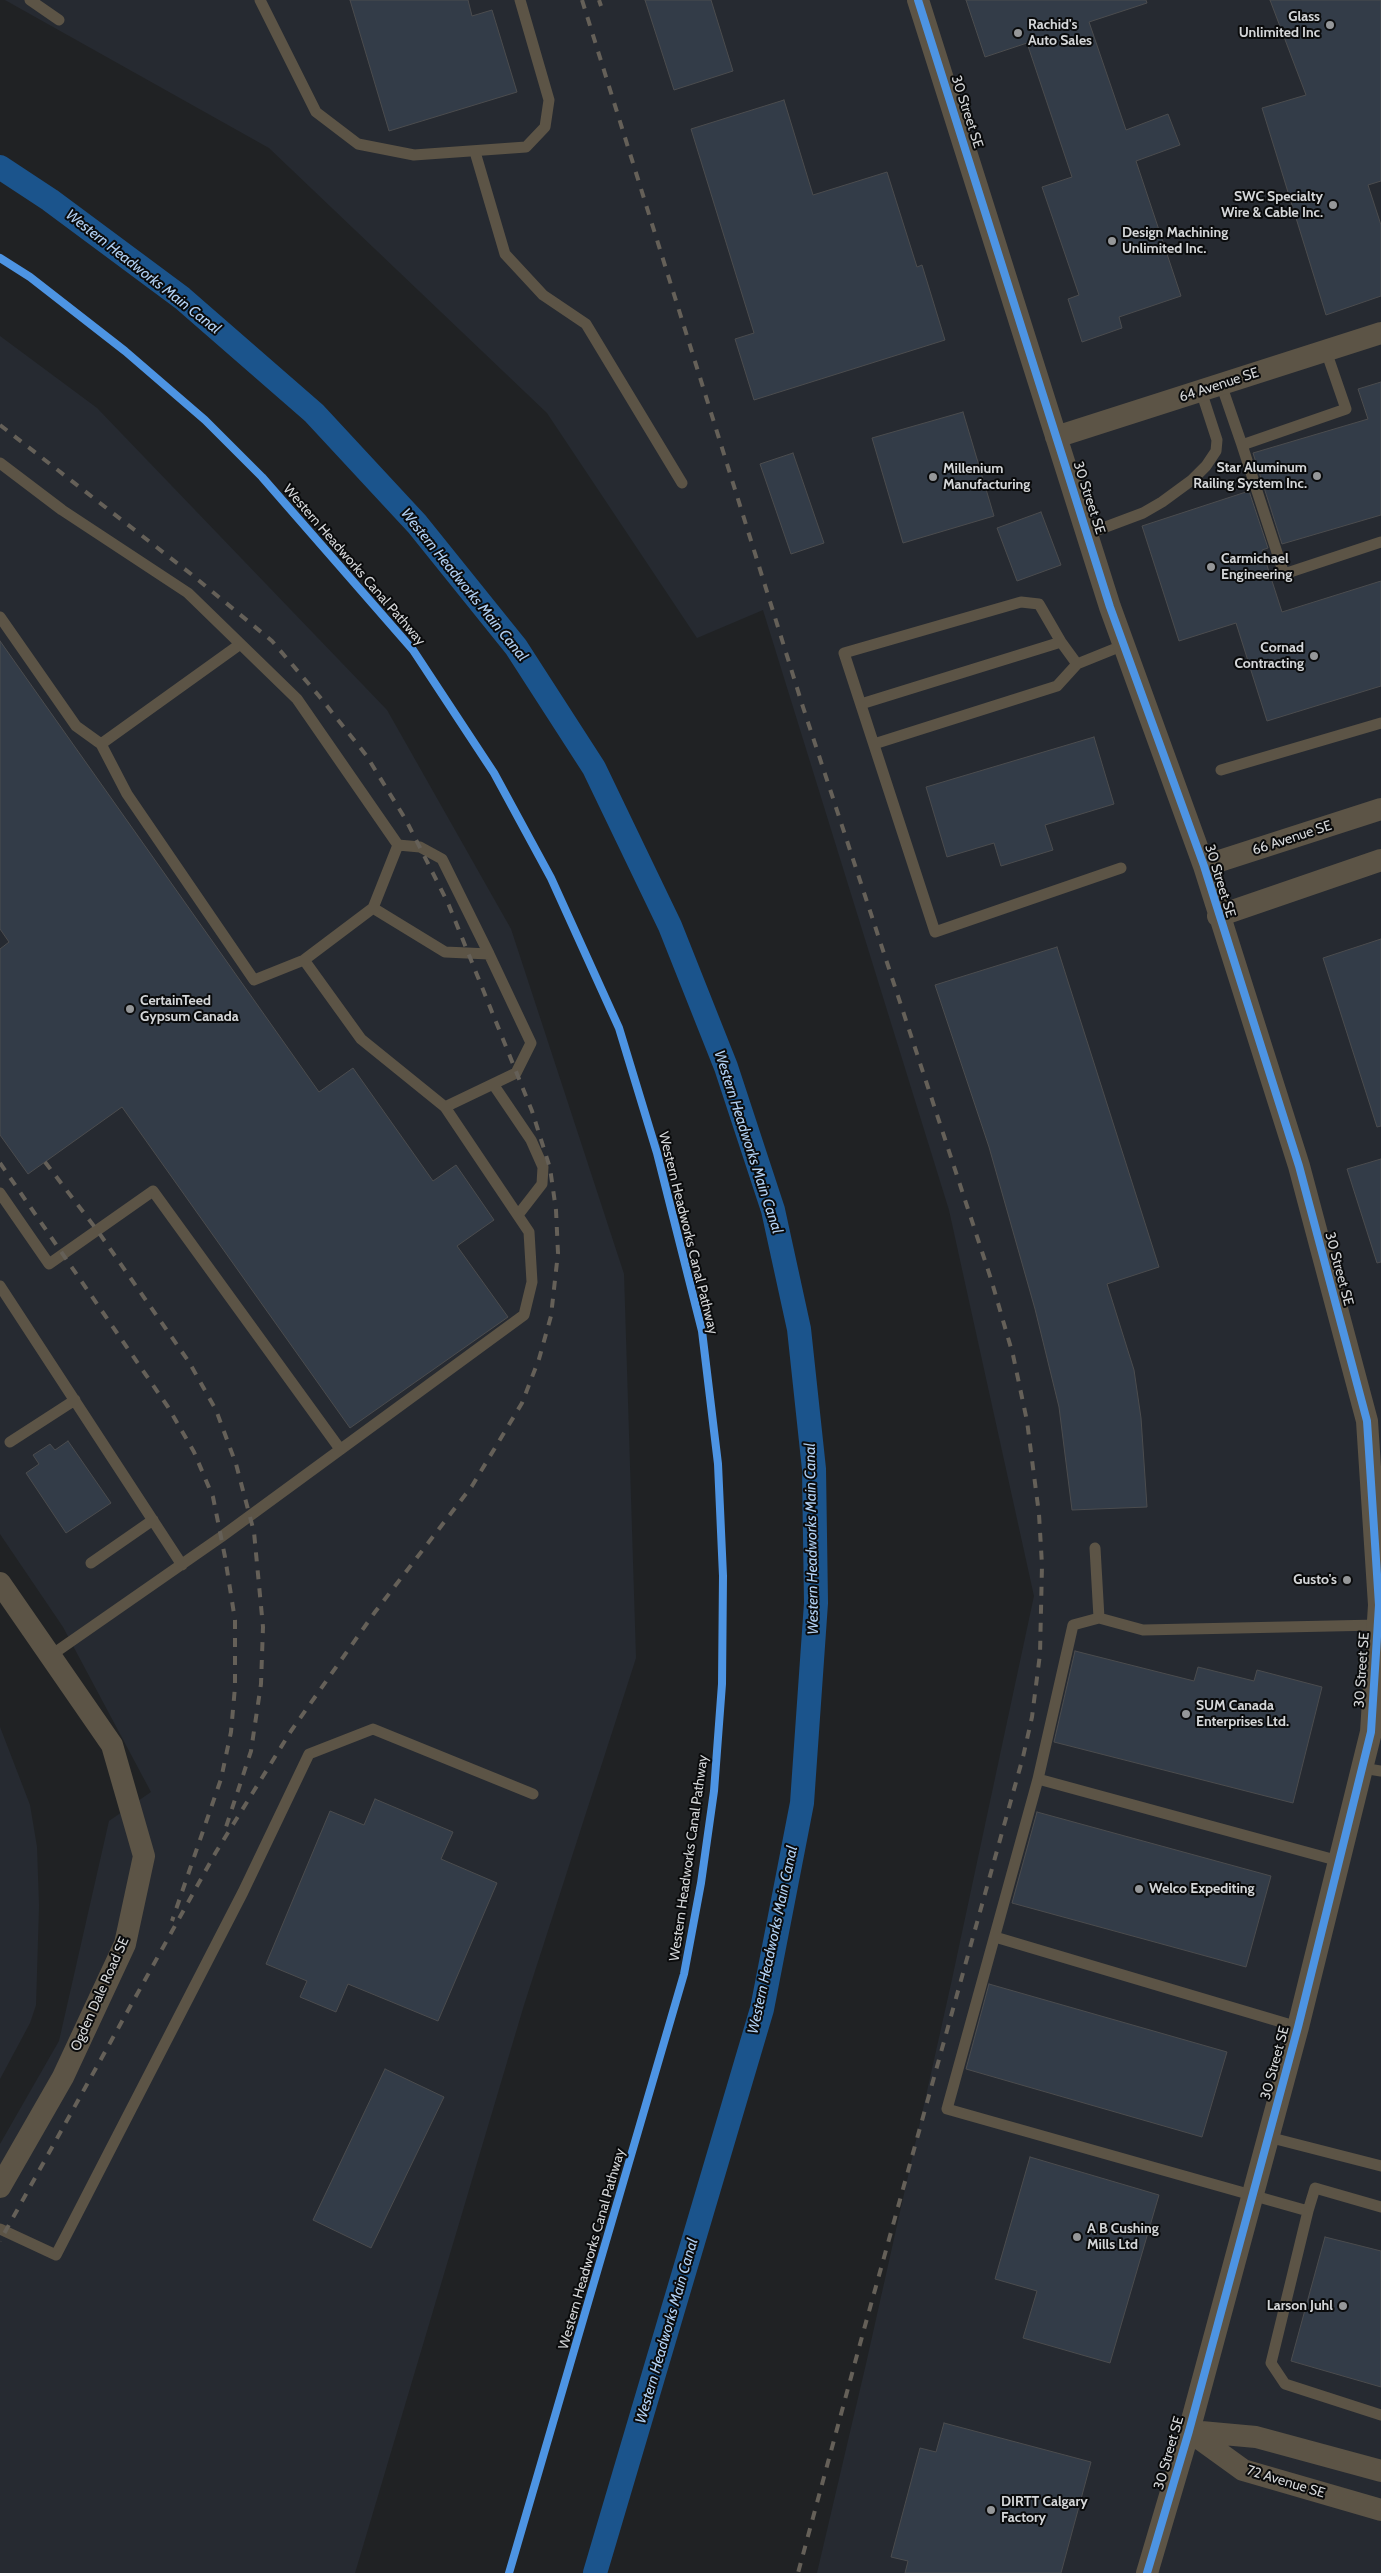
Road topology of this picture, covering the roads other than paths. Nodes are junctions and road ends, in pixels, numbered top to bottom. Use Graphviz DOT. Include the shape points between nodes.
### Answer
graph roads {
  1 [pos="30,0"];
  2 [pos="260,0"];
  3 [pos="520,0"];
  4 [pos="918,0"];
  5 [pos="59,20"];
  6 [pos="475,152"];
  7 [pos="1381,333"];
  8 [pos="1326,351"];
  9 [pos="1211,388"];
  10 [pos="1056,437"];
  11 [pos="1242,445"];
  12 [pos="0,463"];
  13 [pos="682,483"];
  14 [pos="1087,534"];
  15 [pos="1381,542"];
  16 [pos="0,617"];
  17 [pos="1061,642"];
  18 [pos="239,645"];
  19 [pos="1124,645"];
  20 [pos="1077,664"];
  21 [pos="861,704"];
  22 [pos="1381,722"];
  23 [pos="101,744"];
  24 [pos="874,744"];
  25 [pos="1221,770"];
  26 [pos="1381,809"];
  27 [pos="398,845"];
  28 [pos="1381,860"];
  29 [pos="1204,866"];
  30 [pos="1121,868"];
  31 [pos="373,908"];
  32 [pos="1218,916"];
  33 [pos="489,954"];
  34 [pos="304,960"];
  35 [pos="492,1084"];
  36 [pos="445,1107"];
  37 [pos="0,1194"];
  38 [pos="518,1215"];
  39 [pos="0,1286"];
  40 [pos="75,1400"];
  41 [pos="10,1442"];
  42 [pos="340,1449"];
  43 [pos="153,1520"];
  44 [pos="1095,1548"];
  45 [pos="91,1563"];
  46 [pos="182,1565"];
  47 [pos="1379,1569"];
  48 [pos="0,1583"];
  49 [pos="1099,1618"];
  50 [pos="1378,1625"];
  51 [pos="50,1656"];
  52 [pos="1371,1770"];
  53 [pos="1038,1779"];
  54 [pos="533,1794"];
  55 [pos="1339,1861"];
  56 [pos="995,1937"];
  57 [pos="1298,2027"];
  58 [pos="1268,2137"];
  59 [pos="1381,2166"];
  60 [pos="0,2187"];
  61 [pos="1252,2195"];
  62 [pos="1381,2207"];
  63 [pos="1308,2211"];
  64 [pos="0,2229"];
  65 [pos="1381,2416"];
  66 [pos="1189,2431"];
  67 [pos="1381,2471"];
  68 [pos="1381,2510"];
  69 [pos="1147,2573"];
  1 -- 5 [label="lane"];
  2 -- 6 [label="lane" via="316,112 358,144 414,155"];
  3 -- 6 [label="lane" via="549,100 545,127 526,147"];
  4 -- 10 [label="street, 30 Street SE"];
  6 -- 13 [label="lane" via="505,254 543,295 586,324"];
  7 -- 8 [label="street, 64 Avenue SE"];
  8 -- 9 [label="street, 64 Avenue SE"];
  8 -- 11 [label="lane" via="1346,409"];
  9 -- 10 [label="street, 64 Avenue SE"];
  9 -- 11 [label="lane"];
  9 -- 14 [label="lane" via="1217,440 1216,451 1206,466 1162,502"];
  10 -- 14 [label="street, 30 Street SE"];
  11 -- 15 [label="lane" via="1284,574"];
  12 -- 18 [label="lane" via="62,510 188,593"];
  14 -- 19 [label="street, 30 Street SE"];
  16 -- 23 [label="lane" via="76,726"];
  17 -- 20 [label="lane"];
  17 -- 21 [label="lane"];
  17 -- 21 [label="lane" via="1039,604 1021,602 844,653"];
  18 -- 23 [label="lane"];
  18 -- 27 [label="lane" via="297,700"];
  19 -- 20 [label="lane"];
  19 -- 29 [label="street, 30 Street SE"];
  20 -- 24 [label="lane" via="1057,686"];
  21 -- 24 [label="lane"];
  22 -- 25 [label="lane"];
  23 -- 34 [label="lane" via="127,794 254,980"];
  24 -- 30 [label="lane" via="935,932"];
  26 -- 29 [label="street, 66 Avenue SE"];
  27 -- 31 [label="lane"];
  27 -- 33 [label="lane" via="420,846 442,859"];
  28 -- 32 [label="street"];
  29 -- 32 [label="street, 30 Street SE"];
  31 -- 33 [label="lane" via="445,952"];
  31 -- 34 [label="lane"];
  32 -- 47 [label="street, 30 Street SE" via="1299,1166 1367,1420"];
  33 -- 35 [label="lane" via="531,1043 516,1073"];
  34 -- 36 [label="lane" via="361,1039"];
  35 -- 36 [label="lane"];
  35 -- 38 [label="lane" via="531,1140 543,1167 542,1184"];
  36 -- 38 [label="lane"];
  37 -- 42 [label="lane" via="49,1264 153,1191"];
  38 -- 42 [label="lane" via="529,1232 530,1242 532,1282 524,1315"];
  39 -- 40 [label="lane"];
  40 -- 41 [label="lane"];
  40 -- 43 [label="lane"];
  42 -- 46 [label="lane"];
  43 -- 45 [label="lane"];
  43 -- 46 [label="lane"];
  44 -- 49 [label="lane"];
  46 -- 51 [label="lane"];
  47 -- 50 [label="street, 30 Street SE"];
  48 -- 51 [label="street, Ogden Dale Road SE"];
  49 -- 50 [label="lane" via="1142,1630"];
  49 -- 53 [label="lane" via="1073,1625"];
  50 -- 52 [label="street, 30 Street SE"];
  51 -- 60 [label="street, Ogden Dale Road SE" via="112,1745 144,1856 124,1944 63,2077"];
  52 -- 55 [label="street, 30 Street SE"];
  53 -- 55 [label="lane"];
  53 -- 56 [label="lane"];
  54 -- 64 [label="lane" via="373,1729 310,1754 243,1892 56,2255"];
  55 -- 57 [label="street, 30 Street SE"];
  56 -- 57 [label="lane"];
  56 -- 61 [label="lane" via="947,2109"];
  57 -- 58 [label="street, 30 Street SE"];
  58 -- 59 [label="lane"];
  58 -- 61 [label="street, 30 Street SE"];
  61 -- 63 [label="lane"];
  61 -- 66 [label="street, 30 Street SE"];
  62 -- 63 [label="lane" via="1315,2188"];
  63 -- 65 [label="lane" via="1271,2363 1285,2384"];
  66 -- 67 [label="street" via="1256,2437"];
  66 -- 68 [label="street, 72 Avenue SE" via="1243,2470"];
  66 -- 69 [label="street, 30 Street SE"];
}
